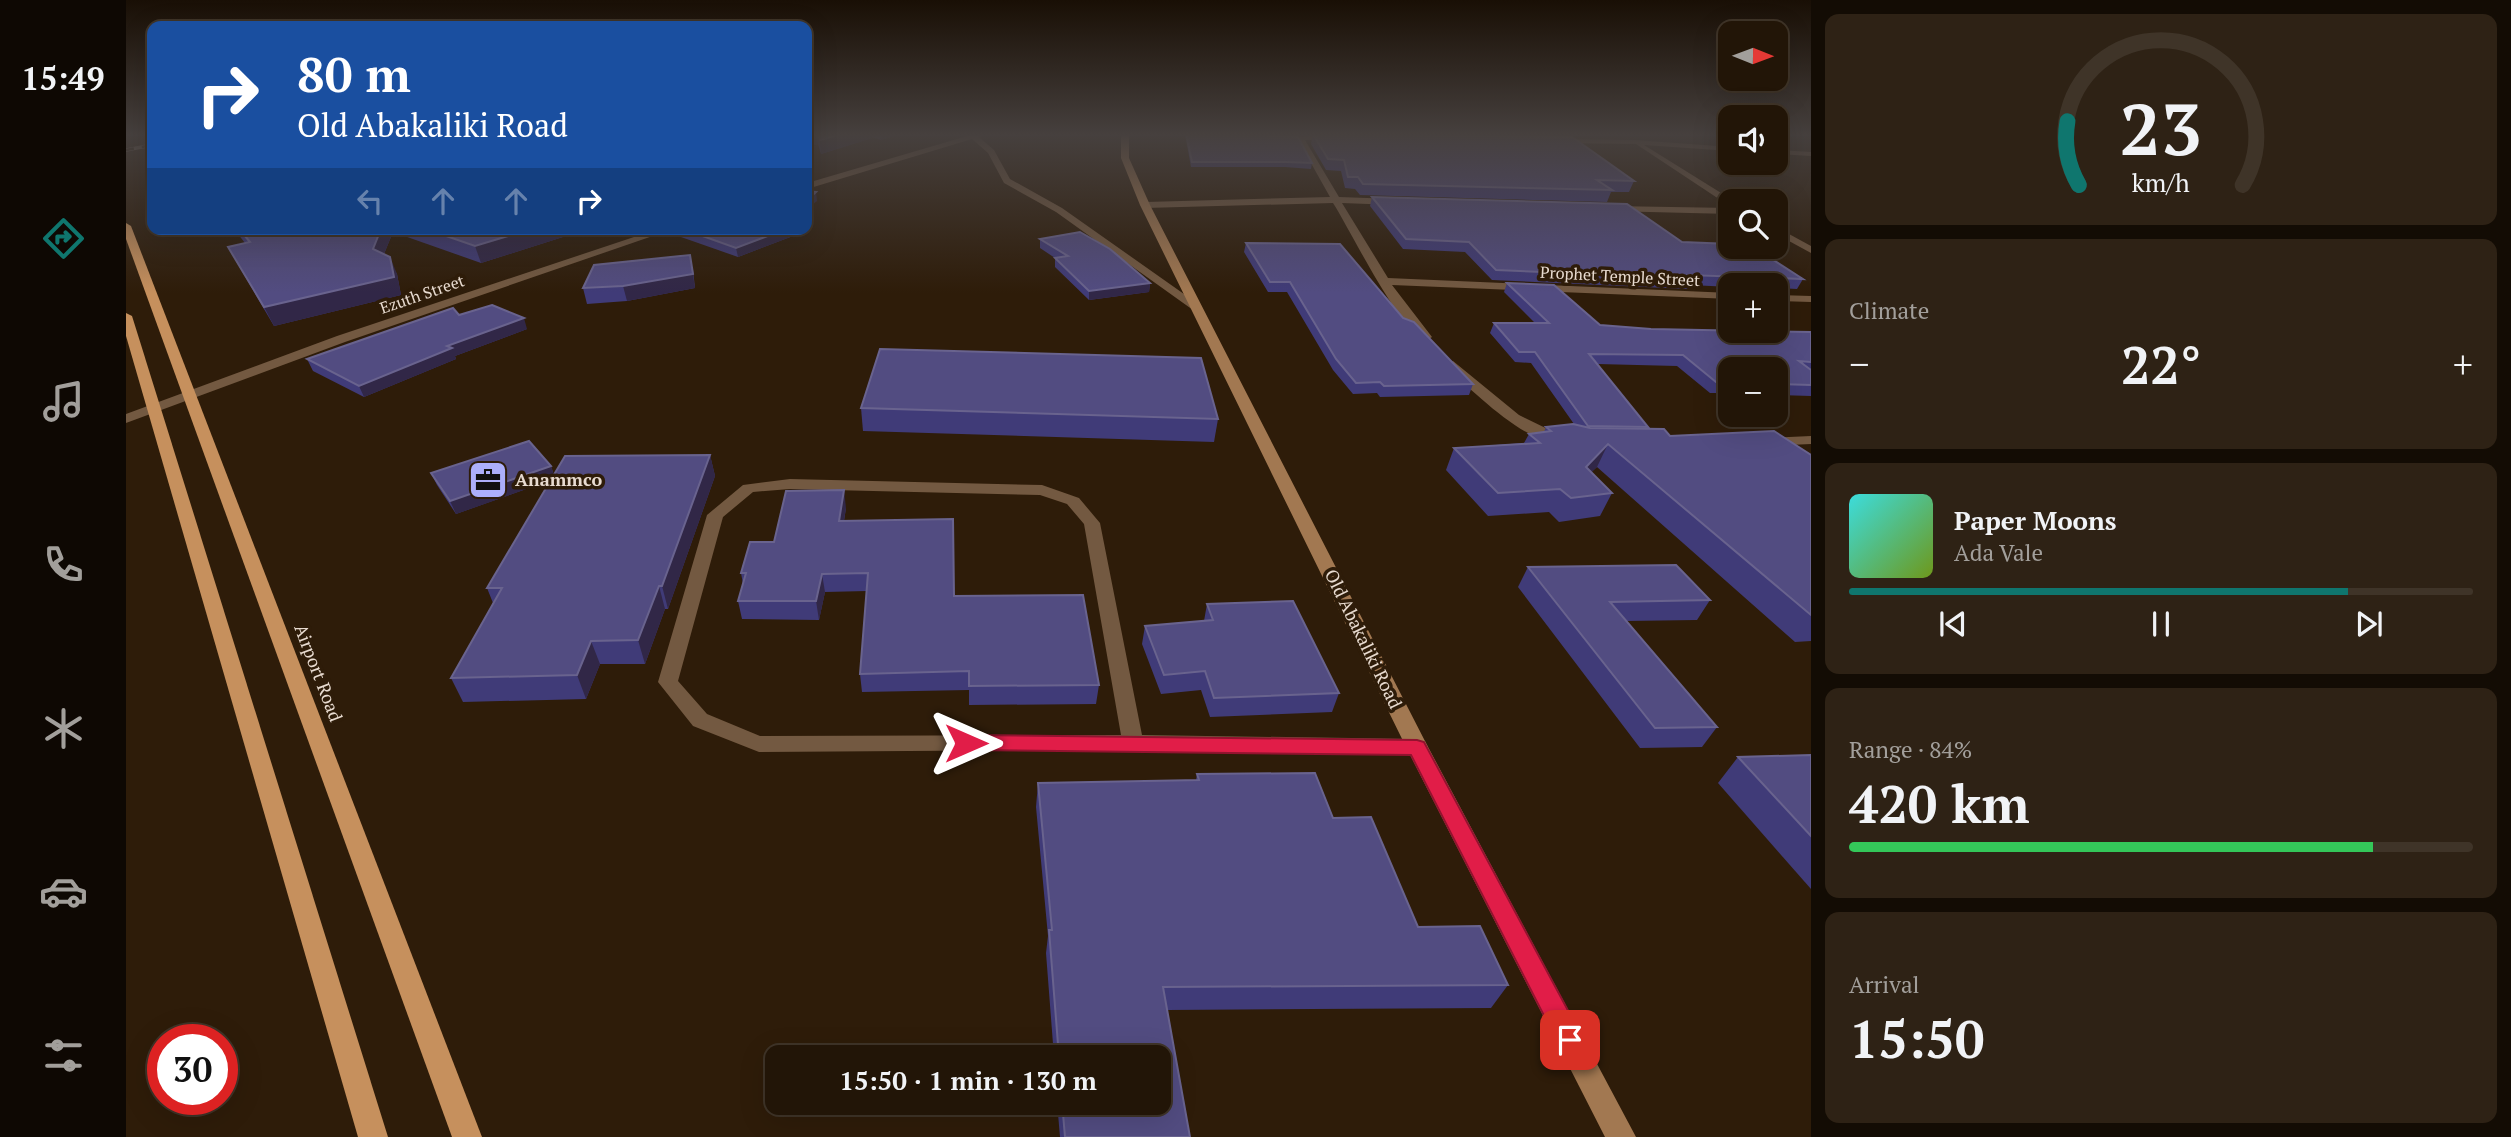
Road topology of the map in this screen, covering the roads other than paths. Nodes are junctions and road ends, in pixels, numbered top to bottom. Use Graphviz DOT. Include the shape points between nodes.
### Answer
graph roads {
  1 [pos="1018,187"];
  2 [pos="1138,187"];
  3 [pos="1329,187"];
  4 [pos="1336,200"];
  5 [pos="1406,202"];
  6 [pos="1146,205"];
  7 [pos="1606,209"];
  8 [pos="1718,211"];
  9 [pos="126,226"];
  10 [pos="650,235"];
  11 [pos="1788,237"];
  12 [pos="1811,250"];
  13 [pos="1383,281"];
  14 [pos="1718,295"];
  15 [pos="1788,298"];
  16 [pos="1811,299"];
  17 [pos="1197,308"];
  18 [pos="126,316"];
  19 [pos="1433,344"];
  20 [pos="1448,360"];
  21 [pos="188,395"];
  22 [pos="155,408"];
  23 [pos="126,419"];
  24 [pos="1811,440"];
  25 [pos="1566,442"];
  26 [pos="1746,442"];
  27 [pos="1133,744"];
  28 [pos="1417,747"];
  29 [pos="373,1137"];
  30 [pos="467,1137"];
  31 [pos="1621,1137"];
  1 -- 17 [label="street" via="1059,210"];
  2 -- 6 [label="main road, Old Abakaliki Road"];
  3 -- 4 [label="street"];
  4 -- 5 [label="street"];
  4 -- 6 [label="street"];
  4 -- 13 [label="street"];
  6 -- 17 [label="main road, Old Abakaliki Road"];
  7 -- 8 [label="street"];
  9 -- 21 [label="main road, Airport Road"];
  10 -- 21 [label="street, Ezuth Street"];
  11 -- 12 [label="street"];
  13 -- 14 [label="street, Prophet Temple Street"];
  13 -- 19 [label="street" via="1407,318"];
  15 -- 16 [label="street"];
  17 -- 28 [label="main road, Old Abakaliki Road"];
  18 -- 22 [label="main road"];
  20 -- 25 [label="street" via="1506,414 1533,432"];
  21 -- 22 [label="street, Ezuth Street"];
  21 -- 30 [label="main road, Airport Road"];
  22 -- 23 [label="street, Ezuth Street"];
  22 -- 29 [label="main road"];
  24 -- 26 [label="street"];
  27 -- 27 [label="street" via="759,744 700,720 668,682 715,515 749,488 790,484 1042,489 1073,501 1092,523"];
  27 -- 28 [label="street"];
  28 -- 31 [label="main road, Old Abakaliki Road"];
}
